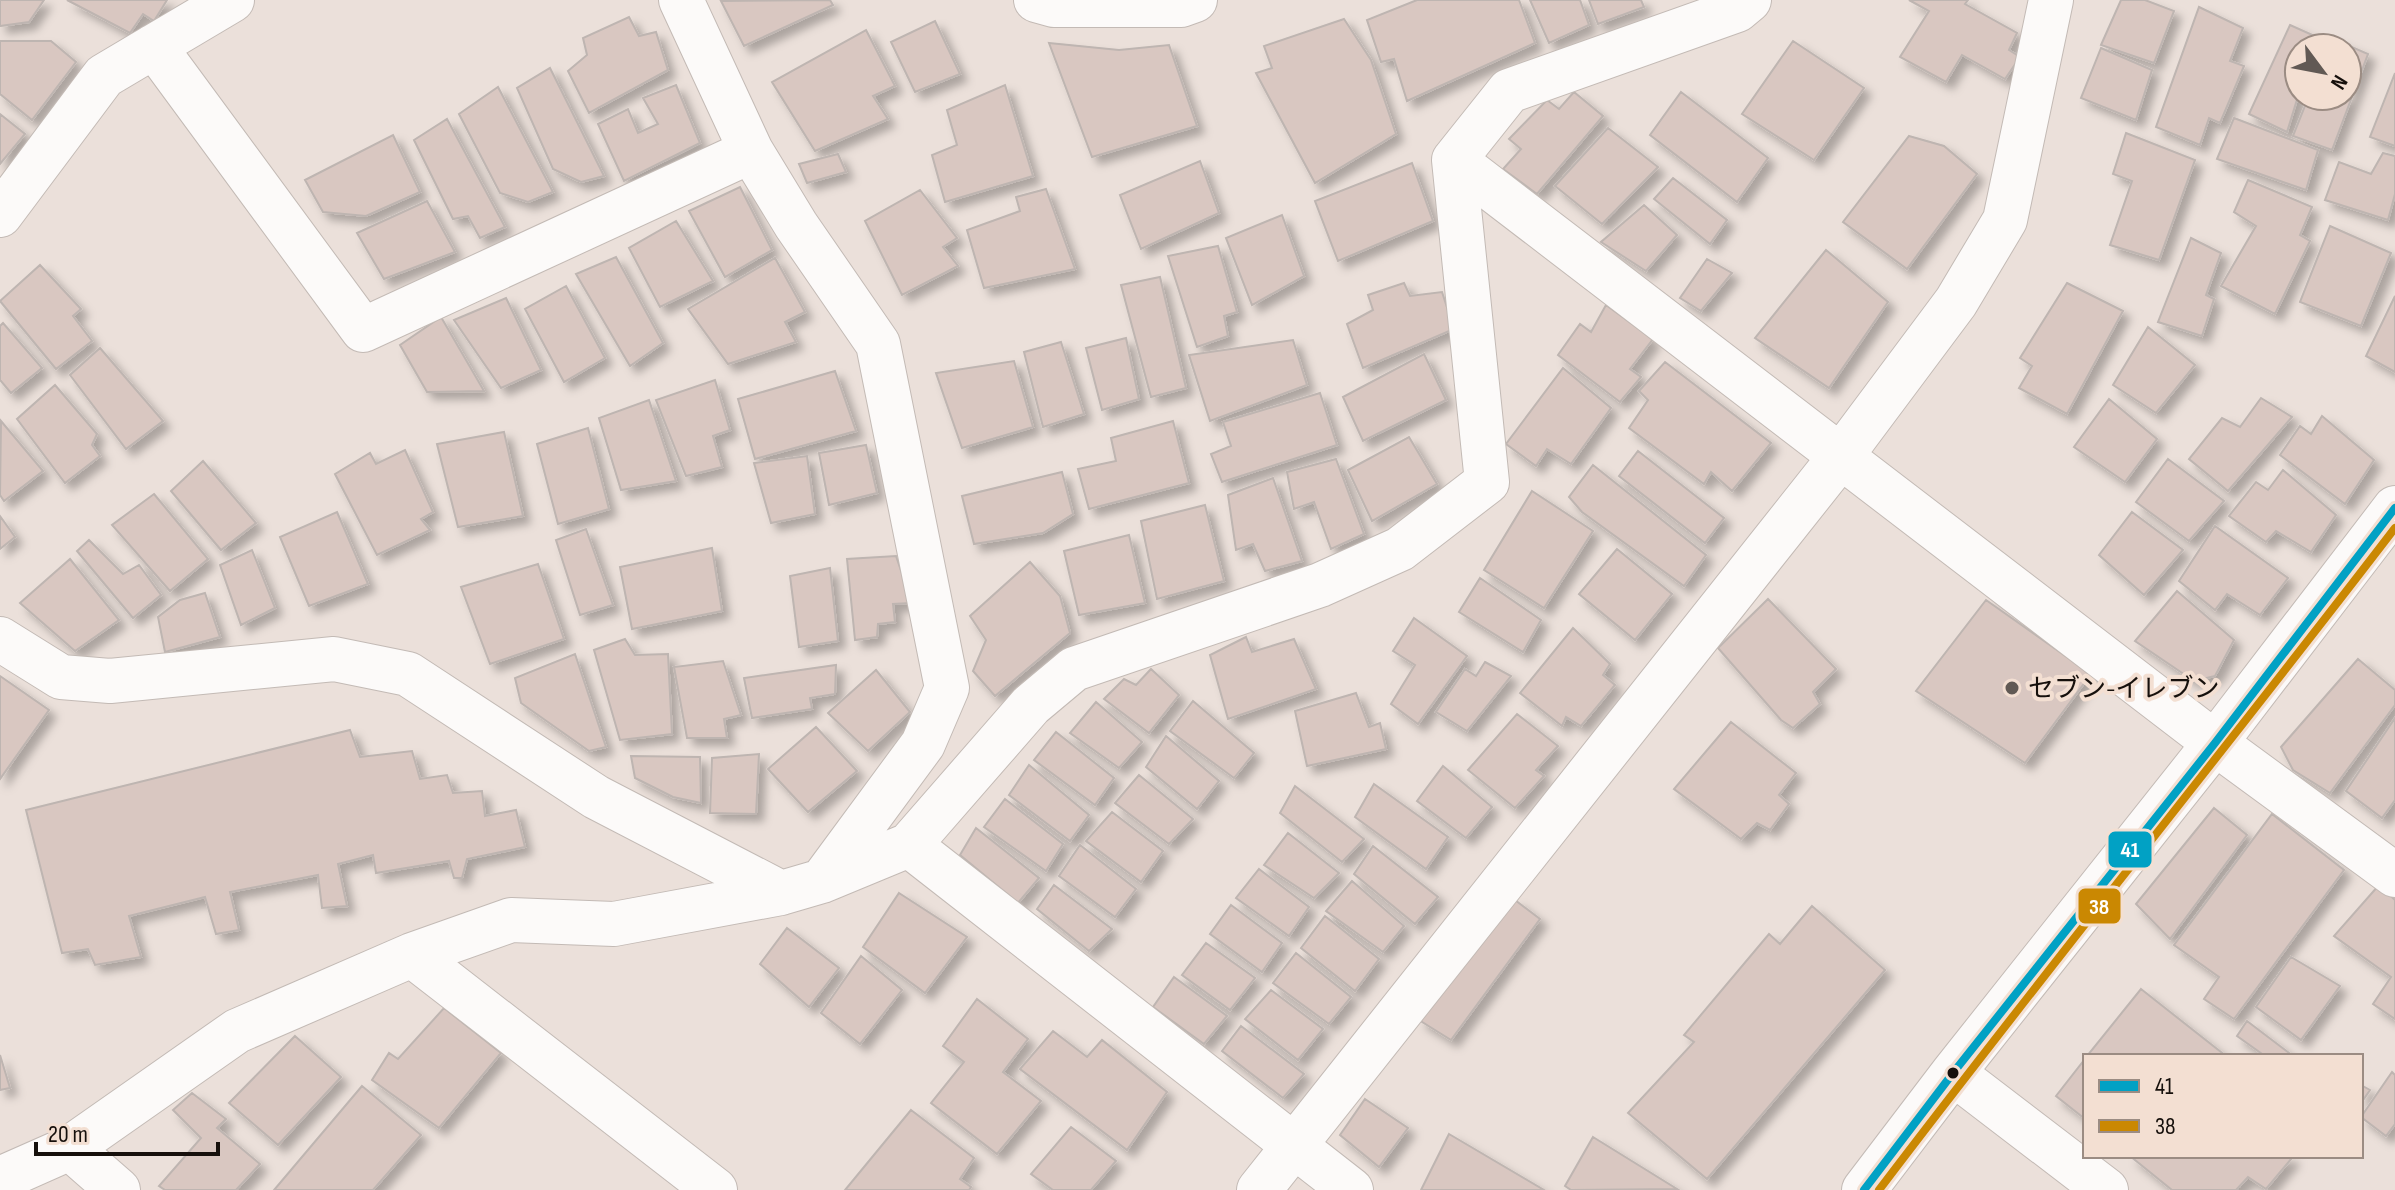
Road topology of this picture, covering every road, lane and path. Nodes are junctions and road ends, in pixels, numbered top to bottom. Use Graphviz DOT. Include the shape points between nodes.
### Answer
graph roads {
  1 [pos="232,0"];
  2 [pos="681,0"];
  3 [pos="1036,0"];
  4 [pos="1195,0"];
  5 [pos="1749,0"];
  6 [pos="2051,0"];
  7 [pos="154,46"];
  8 [pos="751,151"];
  9 [pos="1454,160"];
  10 [pos="0,215"];
  11 [pos="1841,456"];
  12 [pos="2395,508"];
  13 [pos="0,639"];
  14 [pos="2215,743"];
  15 [pos="909,845"];
  16 [pos="2395,875"];
  17 [pos="802,887"];
  18 [pos="412,955"];
  19 [pos="1953,1073"];
  20 [pos="1293,1146"];
  21 [pos="70,1148"];
  22 [pos="0,1179"];
  23 [pos="118,1190"];
  24 [pos="715,1190"];
  25 [pos="1259,1190"];
  26 [pos="1351,1190"];
  27 [pos="1864,1190"];
  28 [pos="2106,1190"];
  1 -- 7 [label="street"];
  2 -- 8 [label="street"];
  3 -- 4 [label="street" via="1054,5 1181,5"];
  5 -- 9 [label="street" via="1737,10 1509,91"];
  6 -- 11 [label="street" via="2005,220 1956,302"];
  7 -- 8 [label="street" via="363,330"];
  7 -- 10 [label="street" via="104,76"];
  8 -- 17 [label="street" via="878,344 947,688 923,744"];
  9 -- 11 [label="street"];
  9 -- 15 [label="street" via="1487,482 1400,549 1320,585 1074,669 1031,705"];
  11 -- 14 [label="street"];
  11 -- 20 [label="street"];
  12 -- 14 [label="street"];
  13 -- 17 [label="street" via="61,677 110,681 334,659 408,674 596,797"];
  14 -- 16 [label="street"];
  14 -- 19 [label="street"];
  15 -- 17 [label="street"];
  15 -- 20 [label="street"];
  17 -- 18 [label="street" via="614,924 511,920"];
  18 -- 21 [label="street" via="237,1031"];
  18 -- 24 [label="street"];
  19 -- 27 [label="street"];
  19 -- 28 [label="street"];
  20 -- 25 [label="street"];
  20 -- 26 [label="street"];
  21 -- 22 [label="street"];
  21 -- 23 [label="street"];
}
